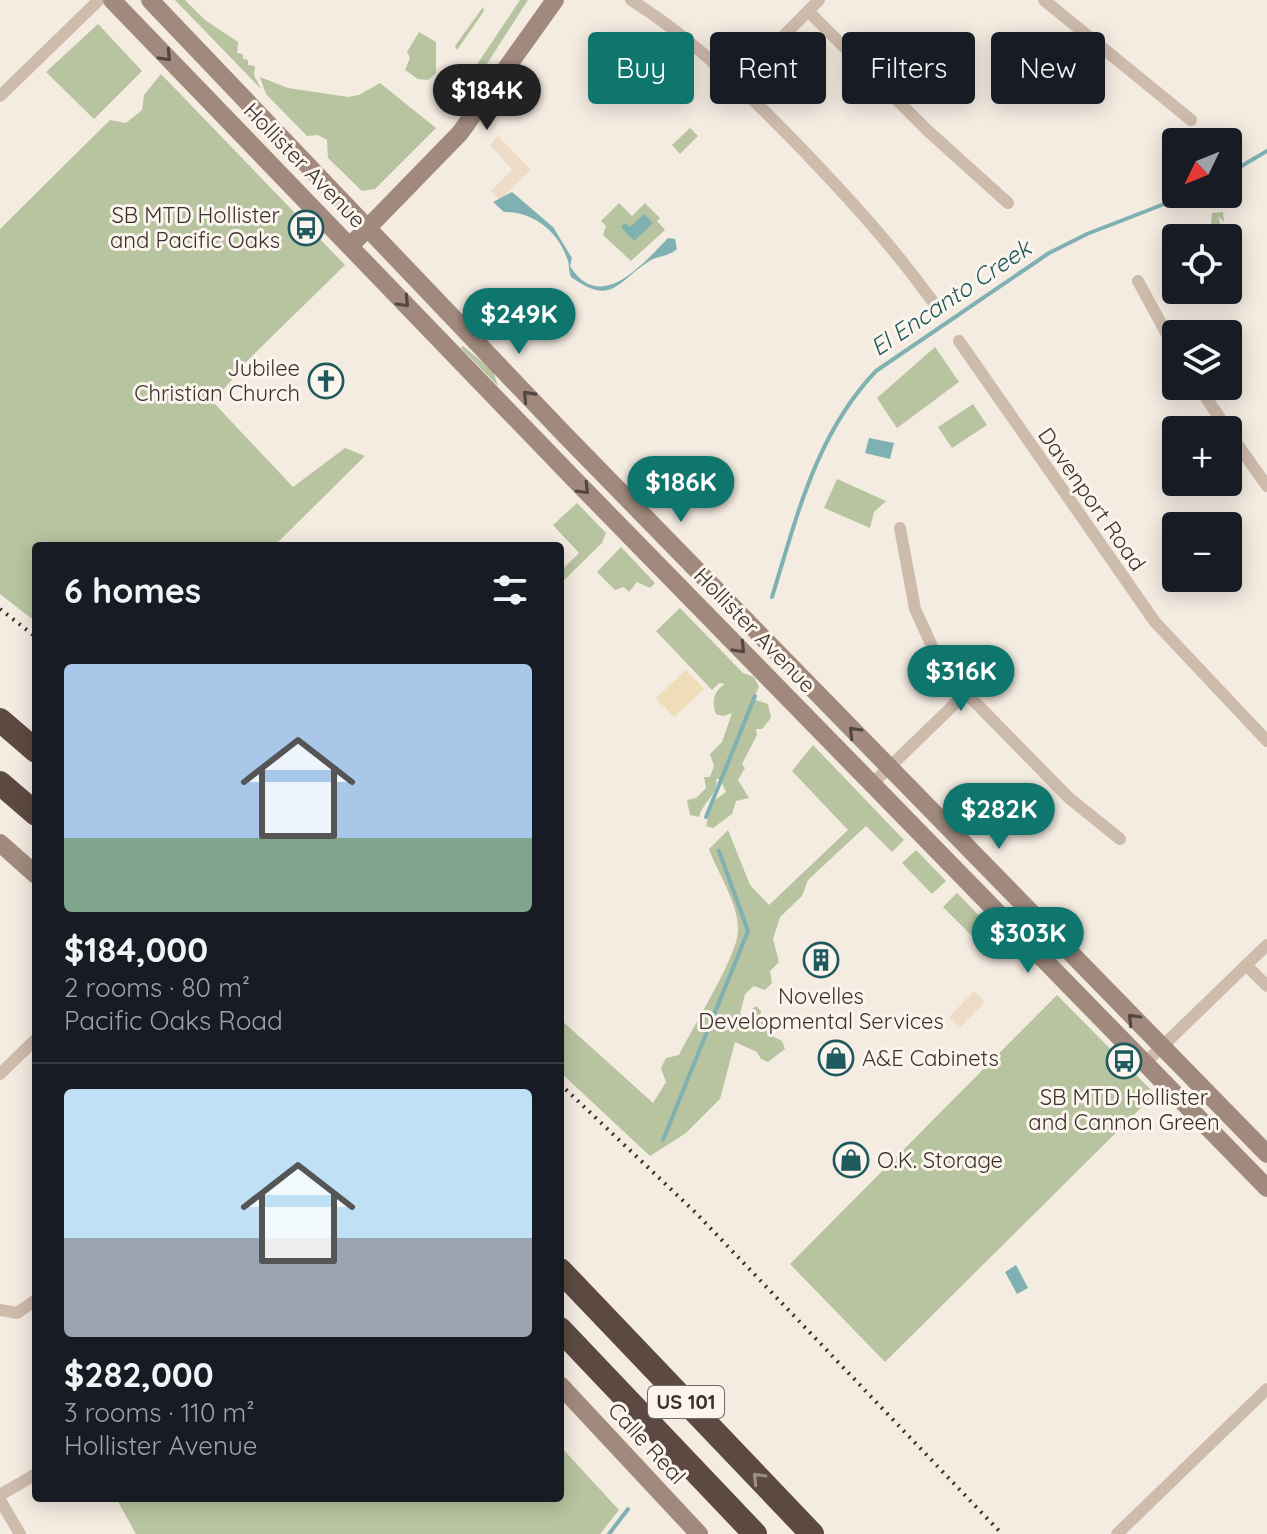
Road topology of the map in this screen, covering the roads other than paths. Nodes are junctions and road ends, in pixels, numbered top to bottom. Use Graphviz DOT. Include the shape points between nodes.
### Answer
graph roads {
  1 [pos="99,0"];
  2 [pos="112,0"];
  3 [pos="150,0"];
  4 [pos="555,0"];
  5 [pos="631,0"];
  6 [pos="819,0"];
  7 [pos="1044,0"];
  8 [pos="809,12"];
  9 [pos="789,32"];
  10 [pos="710,59"];
  11 [pos="0,96"];
  12 [pos="757,104"];
  13 [pos="1191,120"];
  14 [pos="1008,203"];
  15 [pos="370,226"];
  16 [pos="350,246"];
  17 [pos="1138,281"];
  18 [pos="933,302"];
  19 [pos="1162,325"];
  20 [pos="959,341"];
  21 [pos="1242,450"];
  22 [pos="1267,486"];
  23 [pos="900,528"];
  24 [pos="966,693"];
  25 [pos="0,720"];
  26 [pos="1267,741"];
  27 [pos="32,748"];
  28 [pos="889,768"];
  29 [pos="0,783"];
  30 [pos="872,784"];
  31 [pos="32,811"];
  32 [pos="1120,839"];
  33 [pos="0,843"];
  34 [pos="32,871"];
  35 [pos="1267,945"];
  36 [pos="1246,965"];
  37 [pos="1267,986"];
  38 [pos="32,1043"];
  39 [pos="1161,1047"];
  40 [pos="1144,1064"];
  41 [pos="0,1074"];
  42 [pos="1267,1154"];
  43 [pos="1267,1188"];
  44 [pos="564,1274"];
  45 [pos="32,1303"];
  46 [pos="2,1311"];
  47 [pos="564,1333"];
  48 [pos="564,1389"];
  49 [pos="1267,1389"];
  50 [pos="32,1477"];
  51 [pos="0,1497"];
  52 [pos="20,1534"];
  53 [pos="699,1534"];
  54 [pos="755,1534"];
  55 [pos="812,1534"];
  56 [pos="1117,1534"];
  1 -- 11 [label="street"];
  2 -- 16 [label="main road, Hollister Avenue, one-way"];
  3 -- 15 [label="main road, Hollister Avenue"];
  4 -- 15 [label="main road" via="460,133"];
  5 -- 10 [label="street"];
  6 -- 8 [label="street"];
  7 -- 13 [label="street"];
  8 -- 9 [label="street"];
  8 -- 14 [label="street"];
  12 -- 18 [label="street" via="875,225"];
  15 -- 16 [label="main road"];
  28 -- 15 [label="main road, Hollister Avenue, one-way"];
  16 -- 30 [label="main road, Hollister Avenue, one-way"];
  17 -- 19 [label="street"];
  20 -- 26 [label="street, Davenport Road" via="1155,622"];
  21 -- 22 [label="street"];
  23 -- 24 [label="street" via="921,625 937,657"];
  24 -- 28 [label="street"];
  24 -- 32 [label="street" via="1069,798"];
  25 -- 27 [label="highway"];
  28 -- 30 [label="street"];
  39 -- 28 [label="main road, Hollister Avenue, one-way"];
  29 -- 31 [label="highway"];
  30 -- 40 [label="main road, Hollister Avenue"];
  33 -- 34 [label="main road"];
  35 -- 36 [label="street"];
  36 -- 37 [label="street"];
  36 -- 39 [label="street"];
  38 -- 41 [label="street"];
  39 -- 40 [label="street"];
  39 -- 42 [label="main road, Hollister Avenue"];
  40 -- 43 [label="main road, Hollister Avenue"];
  55 -- 44 [label="highway, US 101, one-way"];
  45 -- 46 [label="street" via="17,1313"];
  47 -- 54 [label="highway, US 101"];
  48 -- 53 [label="main road, Calle Real"];
  49 -- 56 [label="street"];
  50 -- 51 [label="street"];
  51 -- 52 [label="street"];
}
